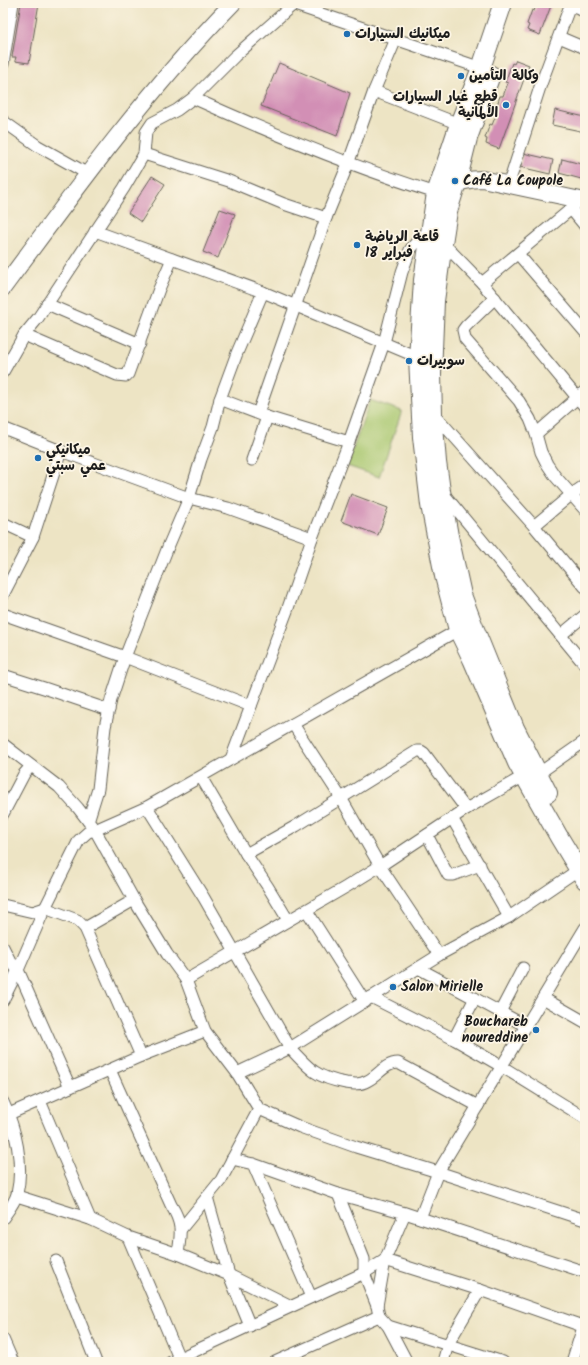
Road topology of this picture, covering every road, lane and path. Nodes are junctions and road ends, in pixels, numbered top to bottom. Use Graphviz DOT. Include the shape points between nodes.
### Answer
graph roads {
  1 [pos="13,3"];
  2 [pos="233,3"];
  3 [pos="293,4"];
  4 [pos="503,4"];
  5 [pos="571,4"];
  6 [pos="585,11"];
  7 [pos="559,36"];
  8 [pos="396,39"];
  9 [pos="585,48"];
  10 [pos="3,64"];
  11 [pos="481,68"];
  12 [pos="374,91"];
  13 [pos="193,98"];
  14 [pos="3,121"];
  15 [pos="459,124"];
  16 [pos="144,154"];
  17 [pos="348,164"];
  18 [pos="88,174"];
  19 [pos="457,182"];
  20 [pos="508,186"];
  21 [pos="436,193"];
  22 [pos="579,204"];
  23 [pos="326,218"];
  24 [pos="585,226"];
  25 [pos="95,231"];
  26 [pos="436,237"];
  27 [pos="518,254"];
  28 [pos="172,259"];
  29 [pos="482,283"];
  30 [pos="3,288"];
  31 [pos="263,292"];
  32 [pos="495,298"];
  33 [pos="47,304"];
  34 [pos="295,305"];
  35 [pos="585,332"];
  36 [pos="24,335"];
  37 [pos="384,343"];
  38 [pos="140,344"];
  39 [pos="425,360"];
  40 [pos="3,372"];
  41 [pos="581,395"];
  42 [pos="220,399"];
  43 [pos="585,407"];
  44 [pos="433,414"];
  45 [pos="263,415"];
  46 [pos="3,428"];
  47 [pos="536,434"];
  48 [pos="349,442"];
  49 [pos="62,451"];
  50 [pos="252,460"];
  51 [pos="585,485"];
  52 [pos="441,491"];
  53 [pos="572,494"];
  54 [pos="190,498"];
  55 [pos="585,510"];
  56 [pos="3,523"];
  57 [pos="534,526"];
  58 [pos="33,537"];
  59 [pos="312,538"];
  60 [pos="585,587"];
  61 [pos="3,595"];
  62 [pos="3,614"];
  63 [pos="585,615"];
  64 [pos="458,630"];
  65 [pos="560,635"];
  66 [pos="125,657"];
  67 [pos="585,665"];
  68 [pos="3,675"];
  69 [pos="251,706"];
  70 [pos="109,710"];
  71 [pos="293,724"];
  72 [pos="585,741"];
  73 [pos="3,744"];
  74 [pos="231,759"];
  75 [pos="31,766"];
  76 [pos="201,776"];
  77 [pos="530,777"];
  78 [pos="341,798"];
  79 [pos="147,807"];
  80 [pos="466,809"];
  81 [pos="3,814"];
  82 [pos="452,818"];
  83 [pos="88,821"];
  84 [pos="95,830"];
  85 [pos="426,835"];
  86 [pos="246,854"];
  87 [pos="480,865"];
  88 [pos="380,866"];
  89 [pos="583,870"];
  90 [pos="134,900"];
  91 [pos="3,905"];
  92 [pos="45,908"];
  93 [pos="307,910"];
  94 [pos="509,917"];
  95 [pos="288,920"];
  96 [pos="85,928"];
  97 [pos="585,928"];
  98 [pos="3,947"];
  99 [pos="235,951"];
  100 [pos="439,955"];
  101 [pos="418,968"];
  102 [pos="523,968"];
  103 [pos="18,970"];
  104 [pos="186,980"];
  105 [pos="475,998"];
  106 [pos="543,998"];
  107 [pos="3,1000"];
  108 [pos="368,1000"];
  109 [pos="500,1012"];
  110 [pos="585,1022"];
  111 [pos="526,1026"];
  112 [pos="205,1031"];
  113 [pos="454,1039"];
  114 [pos="290,1048"];
  115 [pos="141,1056"];
  116 [pos="501,1066"];
  117 [pos="110,1070"];
  118 [pos="237,1073"];
  119 [pos="70,1087"];
  120 [pos="40,1101"];
  121 [pos="3,1102"];
  122 [pos="478,1106"];
  123 [pos="259,1109"];
  124 [pos="9,1114"];
  125 [pos="585,1118"];
  126 [pos="232,1159"];
  127 [pos="253,1164"];
  128 [pos="438,1172"];
  129 [pos="338,1194"];
  130 [pos="17,1196"];
  131 [pos="207,1197"];
  132 [pos="405,1213"];
  133 [pos="3,1218"];
  134 [pos="420,1218"];
  135 [pos="90,1219"];
  136 [pos="585,1220"];
  137 [pos="181,1228"];
  138 [pos="128,1237"];
  139 [pos="178,1254"];
  140 [pos="385,1260"];
  141 [pos="56,1262"];
  142 [pos="364,1272"];
  143 [pos="585,1272"];
  144 [pos="229,1275"];
  145 [pos="480,1290"];
  146 [pos="311,1297"];
  147 [pos="291,1306"];
  148 [pos="378,1311"];
  149 [pos="584,1324"];
  150 [pos="250,1326"];
  151 [pos="388,1326"];
  152 [pos="3,1339"];
  153 [pos="448,1344"];
  154 [pos="175,1360"];
  155 [pos="13,1362"];
  156 [pos="96,1362"];
  157 [pos="275,1362"];
  158 [pos="407,1362"];
  159 [pos="443,1362"];
  160 [pos="503,1362"];
  161 [pos="572,1362"];
  1 -- 10 [label="street"];
  2 -- 18 [label="main road" via="147,98"];
  3 -- 8 [label="street"];
  3 -- 13 [label="street"];
  4 -- 11 [label="main road"];
  4 -- 19 [label="main road"];
  5 -- 6 [label="street"];
  5 -- 7 [label="street"];
  7 -- 9 [label="street"];
  7 -- 20 [label="street"];
  8 -- 11 [label="street"];
  8 -- 12 [label="street"];
  11 -- 15 [label="main road"];
  12 -- 15 [label="street"];
  12 -- 17 [label="street"];
  13 -- 16 [label="street" via="152,123 146,132"];
  13 -- 17 [label="street"];
  14 -- 18 [label="street" via="38,146"];
  15 -- 21 [label="main road"];
  16 -- 23 [label="street" via="229,181"];
  16 -- 25 [label="street"];
  17 -- 21 [label="street"];
  17 -- 23 [label="street"];
  18 -- 30 [label="main road"];
  19 -- 20 [label="main road" via="469,179 482,180"];
  19 -- 21 [label="main road"];
  19 -- 26 [label="main road"];
  20 -- 22 [label="main road"];
  21 -- 26 [label="main road"];
  22 -- 24 [label="street"];
  22 -- 27 [label="street"];
  23 -- 34 [label="street"];
  25 -- 28 [label="street"];
  25 -- 33 [label="street"];
  26 -- 29 [label="street"];
  26 -- 37 [label="street" via="420,238 410,250"];
  26 -- 39 [label="main road" via="435,301"];
  27 -- 29 [label="street"];
  27 -- 35 [label="street"];
  28 -- 31 [label="street"];
  28 -- 38 [label="street"];
  29 -- 32 [label="street"];
  31 -- 34 [label="street"];
  31 -- 42 [label="street" via="236,353"];
  32 -- 41 [label="street"];
  32 -- 47 [label="street" via="466,326 463,330 464,339 519,401"];
  33 -- 36 [label="street"];
  33 -- 38 [label="street"];
  34 -- 37 [label="street"];
  34 -- 45 [label="street"];
  36 -- 38 [label="street" via="122,376 128,374"];
  36 -- 40 [label="street"];
  37 -- 39 [label="street"];
  37 -- 48 [label="street"];
  39 -- 44 [label="main road"];
  39 -- 64 [label="main road" via="422,437 428,491 444,576"];
  41 -- 43 [label="street"];
  41 -- 47 [label="street"];
  42 -- 45 [label="street"];
  42 -- 54 [label="street"];
  44 -- 52 [label="main road"];
  44 -- 57 [label="street"];
  45 -- 48 [label="street"];
  45 -- 50 [label="street"];
  46 -- 49 [label="street"];
  47 -- 53 [label="street" via="547,464"];
  48 -- 59 [label="street"];
  49 -- 54 [label="street"];
  49 -- 58 [label="street"];
  51 -- 53 [label="street"];
  52 -- 65 [label="street"];
  52 -- 77 [label="main road" via="466,608 515,728"];
  53 -- 55 [label="street"];
  53 -- 57 [label="street"];
  54 -- 59 [label="street" via="228,508"];
  54 -- 66 [label="street"];
  56 -- 58 [label="street"];
  57 -- 60 [label="street"];
  58 -- 61 [label="street"];
  59 -- 69 [label="street"];
  62 -- 66 [label="street"];
  63 -- 65 [label="street"];
  64 -- 71 [label="street"];
  64 -- 77 [label="main road"];
  65 -- 67 [label="street"];
  66 -- 69 [label="street"];
  66 -- 70 [label="street"];
  68 -- 70 [label="street"];
  69 -- 74 [label="street"];
  70 -- 83 [label="street" via="98,789"];
  71 -- 74 [label="street"];
  71 -- 78 [label="street"];
  72 -- 77 [label="street"];
  73 -- 75 [label="street"];
  74 -- 76 [label="street"];
  75 -- 81 [label="street" via="24,774"];
  75 -- 83 [label="street" via="59,787"];
  76 -- 79 [label="street"];
  76 -- 86 [label="street"];
  77 -- 80 [label="street"];
  77 -- 89 [label="main road"];
  78 -- 80 [label="street" via="421,751"];
  78 -- 86 [label="street"];
  78 -- 88 [label="street"];
  79 -- 84 [label="street"];
  79 -- 99 [label="street"];
  80 -- 82 [label="street"];
  82 -- 85 [label="street"];
  82 -- 87 [label="street"];
  83 -- 84 [label="street"];
  84 -- 90 [label="street"];
  84 -- 92 [label="street" via="88,832 79,840"];
  85 -- 87 [label="street" via="448,875"];
  85 -- 88 [label="street"];
  86 -- 95 [label="street"];
  87 -- 94 [label="street"];
  88 -- 93 [label="street"];
  88 -- 100 [label="street"];
  89 -- 94 [label="street"];
  90 -- 96 [label="street"];
  90 -- 104 [label="street"];
  91 -- 92 [label="street" via="33,912"];
  92 -- 96 [label="street" via="77,920"];
  92 -- 103 [label="street"];
  93 -- 95 [label="street"];
  93 -- 108 [label="street"];
  94 -- 100 [label="street"];
  95 -- 99 [label="street"];
  96 -- 115 [label="street"];
  97 -- 106 [label="street"];
  98 -- 103 [label="street"];
  99 -- 104 [label="street"];
  99 -- 114 [label="street"];
  100 -- 101 [label="street"];
  101 -- 105 [label="street"];
  101 -- 108 [label="street"];
  102 -- 109 [label="street"];
  103 -- 107 [label="street"];
  103 -- 119 [label="street"];
  104 -- 112 [label="street"];
  105 -- 109 [label="street"];
  105 -- 113 [label="street"];
  106 -- 110 [label="street"];
  106 -- 111 [label="street"];
  108 -- 113 [label="street"];
  108 -- 114 [label="street"];
  109 -- 111 [label="street"];
  111 -- 116 [label="street"];
  112 -- 115 [label="street"];
  112 -- 118 [label="street"];
  113 -- 116 [label="street"];
  114 -- 118 [label="street"];
  114 -- 122 [label="street" via="317,1074 331,1080 362,1084 390,1064 398,1063"];
  115 -- 117 [label="street"];
  116 -- 122 [label="street"];
  116 -- 125 [label="street"];
  117 -- 119 [label="street"];
  117 -- 137 [label="street"];
  118 -- 123 [label="street"];
  119 -- 120 [label="street"];
  120 -- 124 [label="street"];
  120 -- 135 [label="street"];
  121 -- 124 [label="street"];
  122 -- 128 [label="street"];
  123 -- 126 [label="street"];
  123 -- 128 [label="street" via="356,1147"];
  124 -- 130 [label="street" via="20,1168"];
  126 -- 127 [label="street"];
  126 -- 131 [label="street" via="221,1180"];
  127 -- 129 [label="street"];
  127 -- 146 [label="street"];
  128 -- 134 [label="street"];
  128 -- 136 [label="street"];
  129 -- 132 [label="street"];
  129 -- 142 [label="street" via="364,1260"];
  130 -- 133 [label="street"];
  130 -- 135 [label="street"];
  131 -- 137 [label="street"];
  131 -- 144 [label="street"];
  132 -- 134 [label="street"];
  132 -- 140 [label="street"];
  134 -- 143 [label="street"];
  135 -- 138 [label="street"];
  137 -- 139 [label="street"];
  138 -- 139 [label="street"];
  138 -- 154 [label="street"];
  139 -- 144 [label="street"];
  140 -- 142 [label="street"];
  140 -- 145 [label="street"];
  140 -- 148 [label="street"];
  141 -- 156 [label="street"];
  142 -- 146 [label="street"];
  142 -- 148 [label="street"];
  144 -- 147 [label="street"];
  144 -- 150 [label="street"];
  145 -- 149 [label="street"];
  145 -- 153 [label="street"];
  146 -- 147 [label="street"];
  147 -- 150 [label="street"];
  148 -- 151 [label="street"];
  148 -- 157 [label="street"];
  149 -- 161 [label="street"];
  150 -- 154 [label="street"];
  151 -- 153 [label="street"];
  151 -- 158 [label="street"];
  152 -- 155 [label="street"];
  153 -- 159 [label="street"];
  153 -- 160 [label="street"];
}
